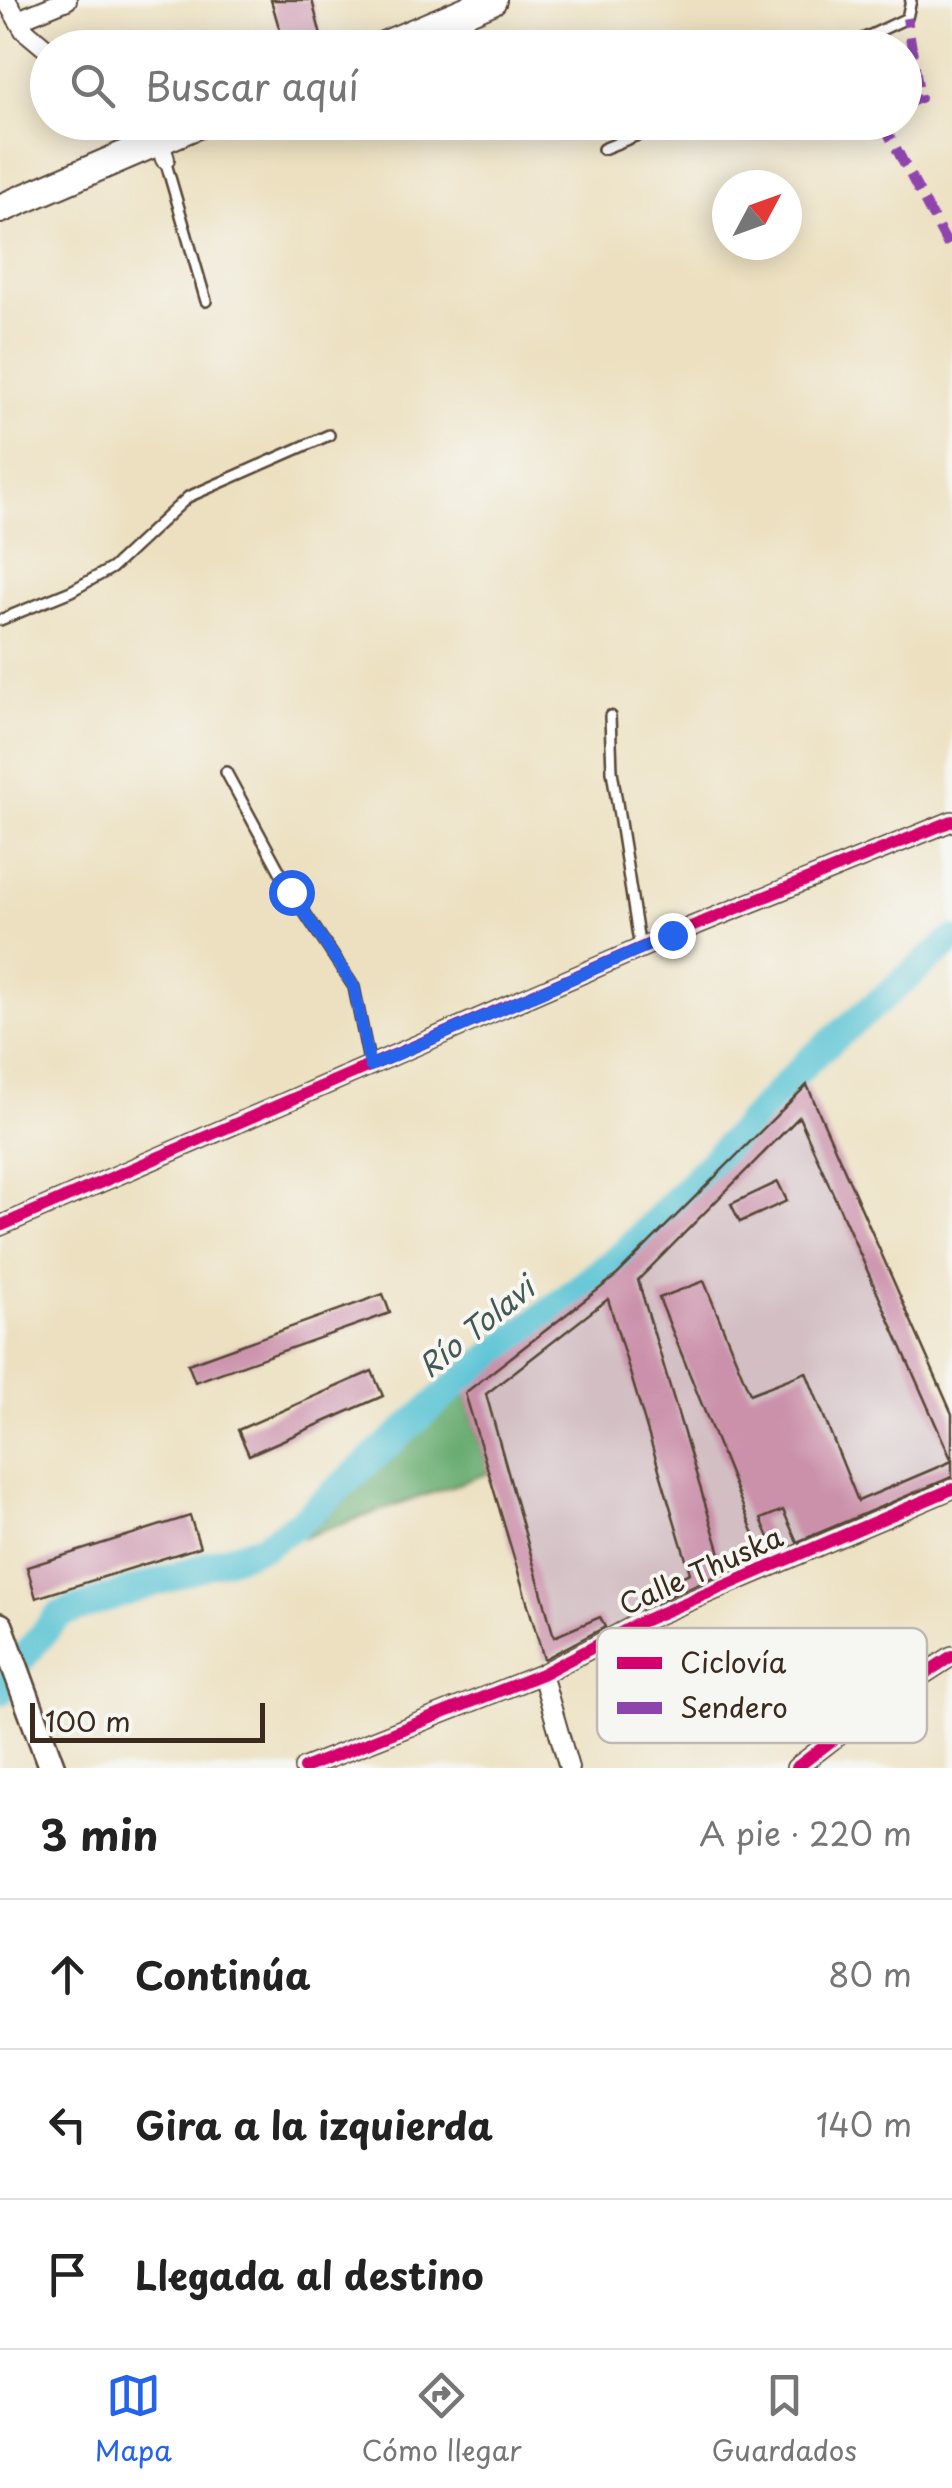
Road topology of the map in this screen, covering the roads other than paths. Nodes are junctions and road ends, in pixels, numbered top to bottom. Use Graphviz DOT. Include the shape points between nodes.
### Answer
graph roads {
  1 [pos="6,0"];
  2 [pos="67,0"];
  3 [pos="492,0"];
  4 [pos="910,0"];
  5 [pos="18,20"];
  6 [pos="421,30"];
  7 [pos="881,30"];
  8 [pos="30,32"];
  9 [pos="153,140"];
  10 [pos="176,140"];
  11 [pos="625,140"];
  12 [pos="603,149"];
  13 [pos="162,150"];
  14 [pos="0,209"];
  15 [pos="206,301"];
  16 [pos="329,435"];
  17 [pos="0,620"];
  18 [pos="610,716"];
  19 [pos="226,772"];
  20 [pos="952,821"];
  21 [pos="640,948"];
  22 [pos="370,1066"];
  23 [pos="0,1226"];
  24 [pos="952,1489"];
  25 [pos="0,1626"];
  26 [pos="630,1628"];
  27 [pos="597,1645"];
  28 [pos="952,1656"];
  29 [pos="927,1672"];
  30 [pos="542,1674"];
  31 [pos="828,1743"];
  32 [pos="52,1768"];
  33 [pos="304,1768"];
  34 [pos="569,1768"];
  35 [pos="796,1768"];
  1 -- 5 [label="street"];
  2 -- 5 [label="street"];
  3 -- 6 [label="main road"];
  4 -- 7 [label="lane" via="907,18"];
  5 -- 8 [label="street"];
  9 -- 13 [label="street"];
  10 -- 13 [label="main road"];
  11 -- 12 [label="lane"];
  13 -- 14 [label="main road"];
  13 -- 15 [label="lane"];
  16 -- 17 [label="lane" via="188,497 112,568"];
  18 -- 21 [label="lane" via="612,771"];
  19 -- 22 [label="lane" via="291,892 354,987"];
  20 -- 21 [label="street"];
  21 -- 22 [label="street"];
  22 -- 23 [label="street"];
  24 -- 26 [label="street, Calle Thuska"];
  25 -- 32 [label="main road"];
  27 -- 30 [label="street, Calle Thuska"];
  28 -- 29 [label="street"];
  30 -- 33 [label="street, Calle Thuska"];
  30 -- 34 [label="street"];
  31 -- 35 [label="street"];
}
